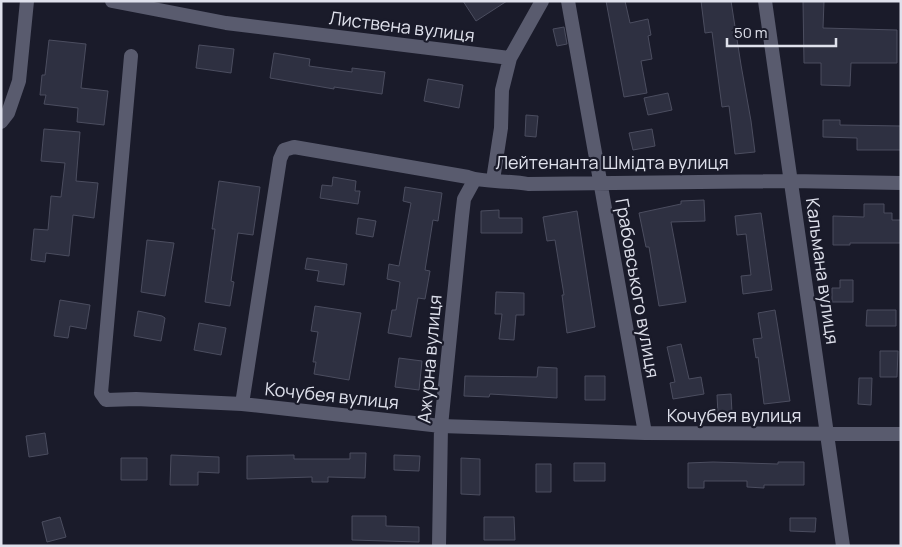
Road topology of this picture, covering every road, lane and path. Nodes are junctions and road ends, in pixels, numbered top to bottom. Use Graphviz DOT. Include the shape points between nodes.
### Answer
graph roads {
  1 [pos="27,1"];
  2 [pos="112,1"];
  3 [pos="542,1"];
  4 [pos="568,1"];
  5 [pos="765,1"];
  6 [pos="130,56"];
  7 [pos="510,58"];
  8 [pos="1,122"];
  9 [pos="475,179"];
  10 [pos="494,180"];
  11 [pos="791,181"];
  12 [pos="901,183"];
  13 [pos="601,184"];
  14 [pos="242,404"];
  15 [pos="442,426"];
  16 [pos="645,433"];
  17 [pos="827,433"];
  18 [pos="901,434"];
  19 [pos="440,546"];
  20 [pos="843,546"];
  1 -- 8 [label="street" via="19,81 8,113"];
  2 -- 7 [label="street, Листвена вулиця" via="226,23"];
  3 -- 7 [label="street"];
  4 -- 13 [label="street, Грабовського вулиця"];
  5 -- 11 [label="street, Кальмана вулиця"];
  6 -- 14 [label="street, Кочубея вулиця" via="101,393 106,400"];
  7 -- 10 [label="street" via="502,90"];
  9 -- 10 [label="street, Лейтенанта Шмідта вулиця"];
  9 -- 14 [label="street, Лейтенанта Шмідта вулиця" via="294,147 284,150"];
  9 -- 15 [label="street, Ажурна вулиця" via="464,199"];
  10 -- 13 [label="street, Лейтенанта Шмідта вулиця" via="528,184"];
  11 -- 12 [label="street, Лейтенанта Шмідта вулиця"];
  11 -- 13 [label="street, Лейтенанта Шмідта вулиця"];
  11 -- 17 [label="street, Кальмана вулиця"];
  13 -- 16 [label="street, Грабовського вулиця"];
  14 -- 15 [label="street, Кочубея вулиця"];
  15 -- 16 [label="street, Кочубея вулиця"];
  15 -- 19 [label="street, Ажурна вулиця"];
  16 -- 17 [label="street, Кочубея вулиця"];
  17 -- 18 [label="street, Кочубея вулиця"];
  17 -- 20 [label="street, Кальмана вулиця"];
}
